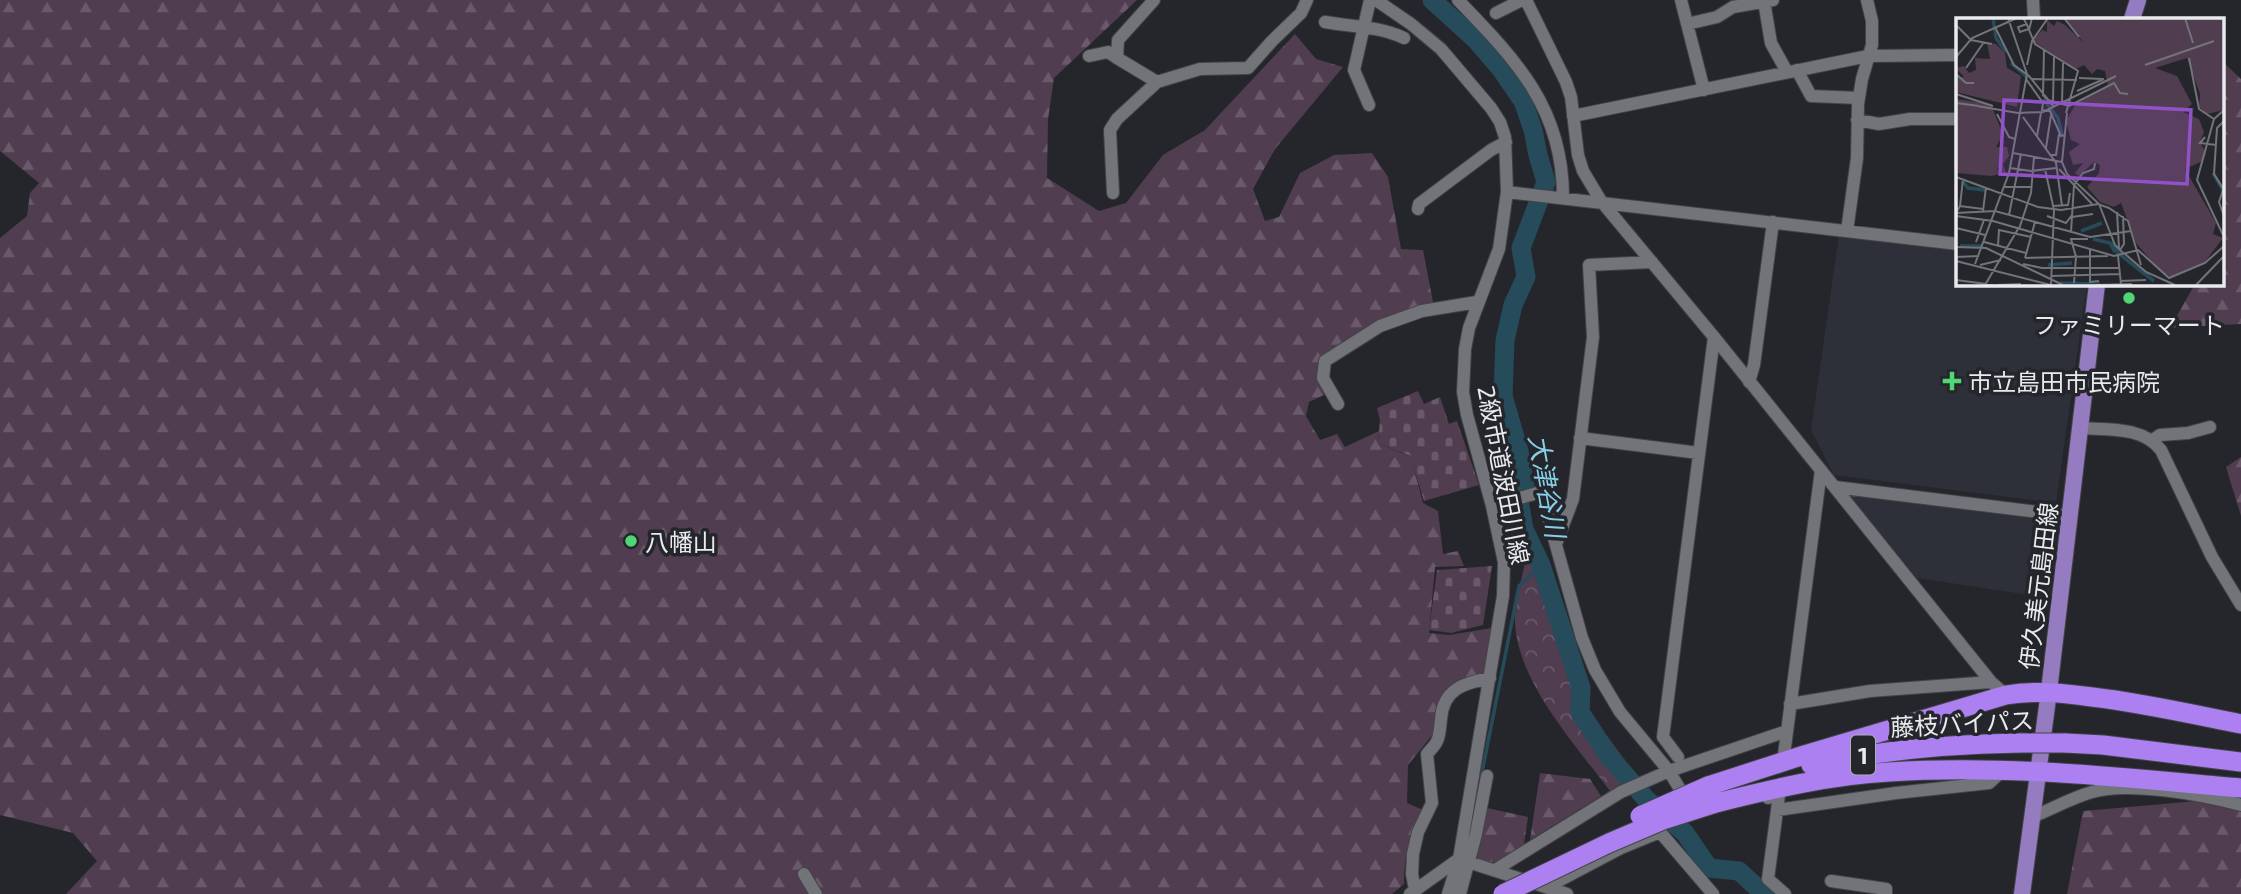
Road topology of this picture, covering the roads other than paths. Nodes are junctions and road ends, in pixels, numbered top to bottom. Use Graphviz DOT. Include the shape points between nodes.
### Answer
graph roads {
  1 [pos="1154,0"];
  2 [pos="1307,0"];
  3 [pos="1370,0"];
  4 [pos="1376,0"];
  5 [pos="1458,0"];
  6 [pos="1524,0"];
  7 [pos="1681,0"];
  8 [pos="1867,0"];
  9 [pos="2033,0"];
  10 [pos="2137,0"];
  11 [pos="1768,1"];
  12 [pos="1496,13"];
  13 [pos="2034,18"];
  14 [pos="2132,18"];
  15 [pos="1325,22"];
  16 [pos="1686,24"];
  17 [pos="1363,27"];
  18 [pos="1404,37"];
  19 [pos="1956,55"];
  20 [pos="1089,56"];
  21 [pos="1868,56"];
  22 [pos="1117,58"];
  23 [pos="1792,71"];
  24 [pos="1157,82"];
  25 [pos="1704,90"];
  26 [pos="1858,98"];
  27 [pos="1369,105"];
  28 [pos="1573,116"];
  29 [pos="1956,119"];
  30 [pos="1857,120"];
  31 [pos="1506,142"];
  32 [pos="1507,192"];
  33 [pos="1113,193"];
  34 [pos="1561,197"];
  35 [pos="1601,201"];
  36 [pos="1418,209"];
  37 [pos="1773,222"];
  38 [pos="1847,231"];
  39 [pos="1956,244"];
  40 [pos="1652,262"];
  41 [pos="2097,285"];
  42 [pos="1477,302"];
  43 [pos="1714,337"];
  44 [pos="1749,382"];
  45 [pos="1338,404"];
  46 [pos="2210,427"];
  47 [pos="2080,428"];
  48 [pos="1580,438"];
  49 [pos="2153,440"];
  50 [pos="1699,453"];
  51 [pos="1821,470"];
  52 [pos="1835,487"];
  53 [pos="1492,506"];
  54 [pos="2070,516"];
  55 [pos="1556,544"];
  56 [pos="2241,605"];
  57 [pos="1490,678"];
  58 [pos="1991,682"];
  59 [pos="2049,691"];
  60 [pos="2006,695"];
  61 [pos="1790,704"];
  62 [pos="2241,724"];
  63 [pos="1787,731"];
  64 [pos="1784,755"];
  65 [pos="1678,757"];
  66 [pos="2241,762"];
  67 [pos="2003,771"];
  68 [pos="1667,772"];
  69 [pos="2038,772"];
  70 [pos="1487,776"];
  71 [pos="2241,788"];
  72 [pos="1711,794"];
  73 [pos="2241,805"];
  74 [pos="1777,810"];
  75 [pos="2032,817"];
  76 [pos="1464,860"];
  77 [pos="1495,870"];
  78 [pos="804,874"];
  79 [pos="1831,881"];
  80 [pos="1541,888"];
  81 [pos="1413,892"];
  82 [pos="816,894"];
  83 [pos="1448,894"];
  84 [pos="1460,894"];
  85 [pos="1503,894"];
  86 [pos="1567,894"];
  87 [pos="1713,894"];
  88 [pos="1784,894"];
  89 [pos="1886,894"];
  90 [pos="2022,894"];
  1 -- 22 [label="street" via="1118,40"];
  2 -- 24 [label="street" via="1301,13 1248,68 1199,69"];
  3 -- 17 [label="street"];
  4 -- 31 [label="street" via="1441,49 1500,122"];
  5 -- 34 [label="street" via="1513,58 1544,106 1560,151"];
  6 -- 12 [label="street"];
  6 -- 28 [label="street" via="1566,82"];
  7 -- 16 [label="street"];
  8 -- 21 [label="street" via="1872,21"];
  9 -- 13 [label="street"];
  10 -- 14 [label="main road"];
  11 -- 16 [label="street" via="1733,7 1717,17"];
  11 -- 23 [label="street" via="1771,43"];
  15 -- 17 [label="street"];
  16 -- 25 [label="street"];
  17 -- 18 [label="street"];
  17 -- 27 [label="street" via="1354,70"];
  19 -- 21 [label="street"];
  20 -- 22 [label="street" via="1108,52"];
  21 -- 23 [label="street"];
  21 -- 26 [label="street"];
  22 -- 24 [label="street"];
  23 -- 25 [label="street"];
  23 -- 26 [label="street" via="1811,96"];
  24 -- 33 [label="street" via="1110,130"];
  25 -- 28 [label="street"];
  26 -- 30 [label="street"];
  28 -- 35 [label="street" via="1583,172"];
  29 -- 30 [label="street" via="1879,124"];
  30 -- 38 [label="street"];
  31 -- 32 [label="street, 2級市道波田川線"];
  31 -- 36 [label="street"];
  32 -- 34 [label="street"];
  32 -- 42 [label="street, 2級市道波田川線" via="1499,249"];
  34 -- 35 [label="street"];
  35 -- 37 [label="street"];
  35 -- 40 [label="street"];
  37 -- 38 [label="street"];
  37 -- 44 [label="street"];
  38 -- 39 [label="street"];
  40 -- 43 [label="street"];
  40 -- 48 [label="street" via="1589,265 1593,337"];
  41 -- 47 [label="main road, 伊久美元島田線"];
  42 -- 45 [label="street" via="1422,311 1380,326 1325,361 1323,378"];
  42 -- 53 [label="street, 2級市道波田川線" via="1465,349 1463,392"];
  43 -- 44 [label="street"];
  43 -- 50 [label="street"];
  44 -- 51 [label="street"];
  46 -- 49 [label="street"];
  47 -- 49 [label="street" via="2133,432"];
  47 -- 54 [label="main road, 伊久美元島田線"];
  48 -- 50 [label="street"];
  48 -- 55 [label="street" via="1573,499"];
  49 -- 56 [label="street"];
  50 -- 65 [label="street" via="1663,737"];
  51 -- 52 [label="street"];
  51 -- 61 [label="street"];
  52 -- 54 [label="street"];
  52 -- 58 [label="street"];
  53 -- 55 [label="street" via="1542,492"];
  53 -- 57 [label="street, 2級市道波田川線" via="1504,562"];
  54 -- 59 [label="main road, 伊久美元島田線"];
  55 -- 68 [label="street" via="1595,670 1620,712"];
  57 -- 76 [label="street, 2級市道波田川線"];
  57 -- 81 [label="street" via="1458,688 1441,709 1438,741 1427,754 1432,803 1413,854"];
  58 -- 60 [label="street"];
  58 -- 61 [label="street" via="1870,691"];
  59 -- 60 [label="highway, 1"];
  59 -- 62 [label="highway, 1" via="2143,703"];
  59 -- 69 [label="main road, 伊久美元島田線"];
  60 -- 72 [label="highway, 1" via="1804,754"];
  61 -- 63 [label="street"];
  63 -- 64 [label="street"];
  63 -- 68 [label="street"];
  66 -- 72 [label="highway, 藤枝バイパス / 1, bridge" via="2065,743 1952,745 1853,756 1768,775"];
  67 -- 69 [label="highway, 1"];
  67 -- 72 [label="highway, 1" via="1889,772"];
  67 -- 74 [label="street" via="1989,783"];
  68 -- 74 [label="street" via="1708,813 1779,795"];
  68 -- 77 [label="street" via="1621,792"];
  69 -- 71 [label="highway, 1"];
  69 -- 75 [label="main road, 伊久美元島田線"];
  70 -- 76 [label="street"];
  72 -- 85 [label="highway, 1, bridge"];
  72 -- 85 [label="highway, 1, bridge" via="1638,817"];
  73 -- 75 [label="street" via="2210,797 2095,790"];
  74 -- 88 [label="street" via="1768,879"];
  75 -- 90 [label="main road, 伊久美元島田線"];
  76 -- 77 [label="street"];
  76 -- 81 [label="street"];
  76 -- 83 [label="street, 2級市道波田川線"];
  76 -- 84 [label="street"];
  77 -- 80 [label="street"];
  78 -- 82 [label="street"];
  79 -- 89 [label="street" via="1886,889"];
  80 -- 86 [label="street"];
  80 -- 87 [label="street" via="1660,832"];
}
